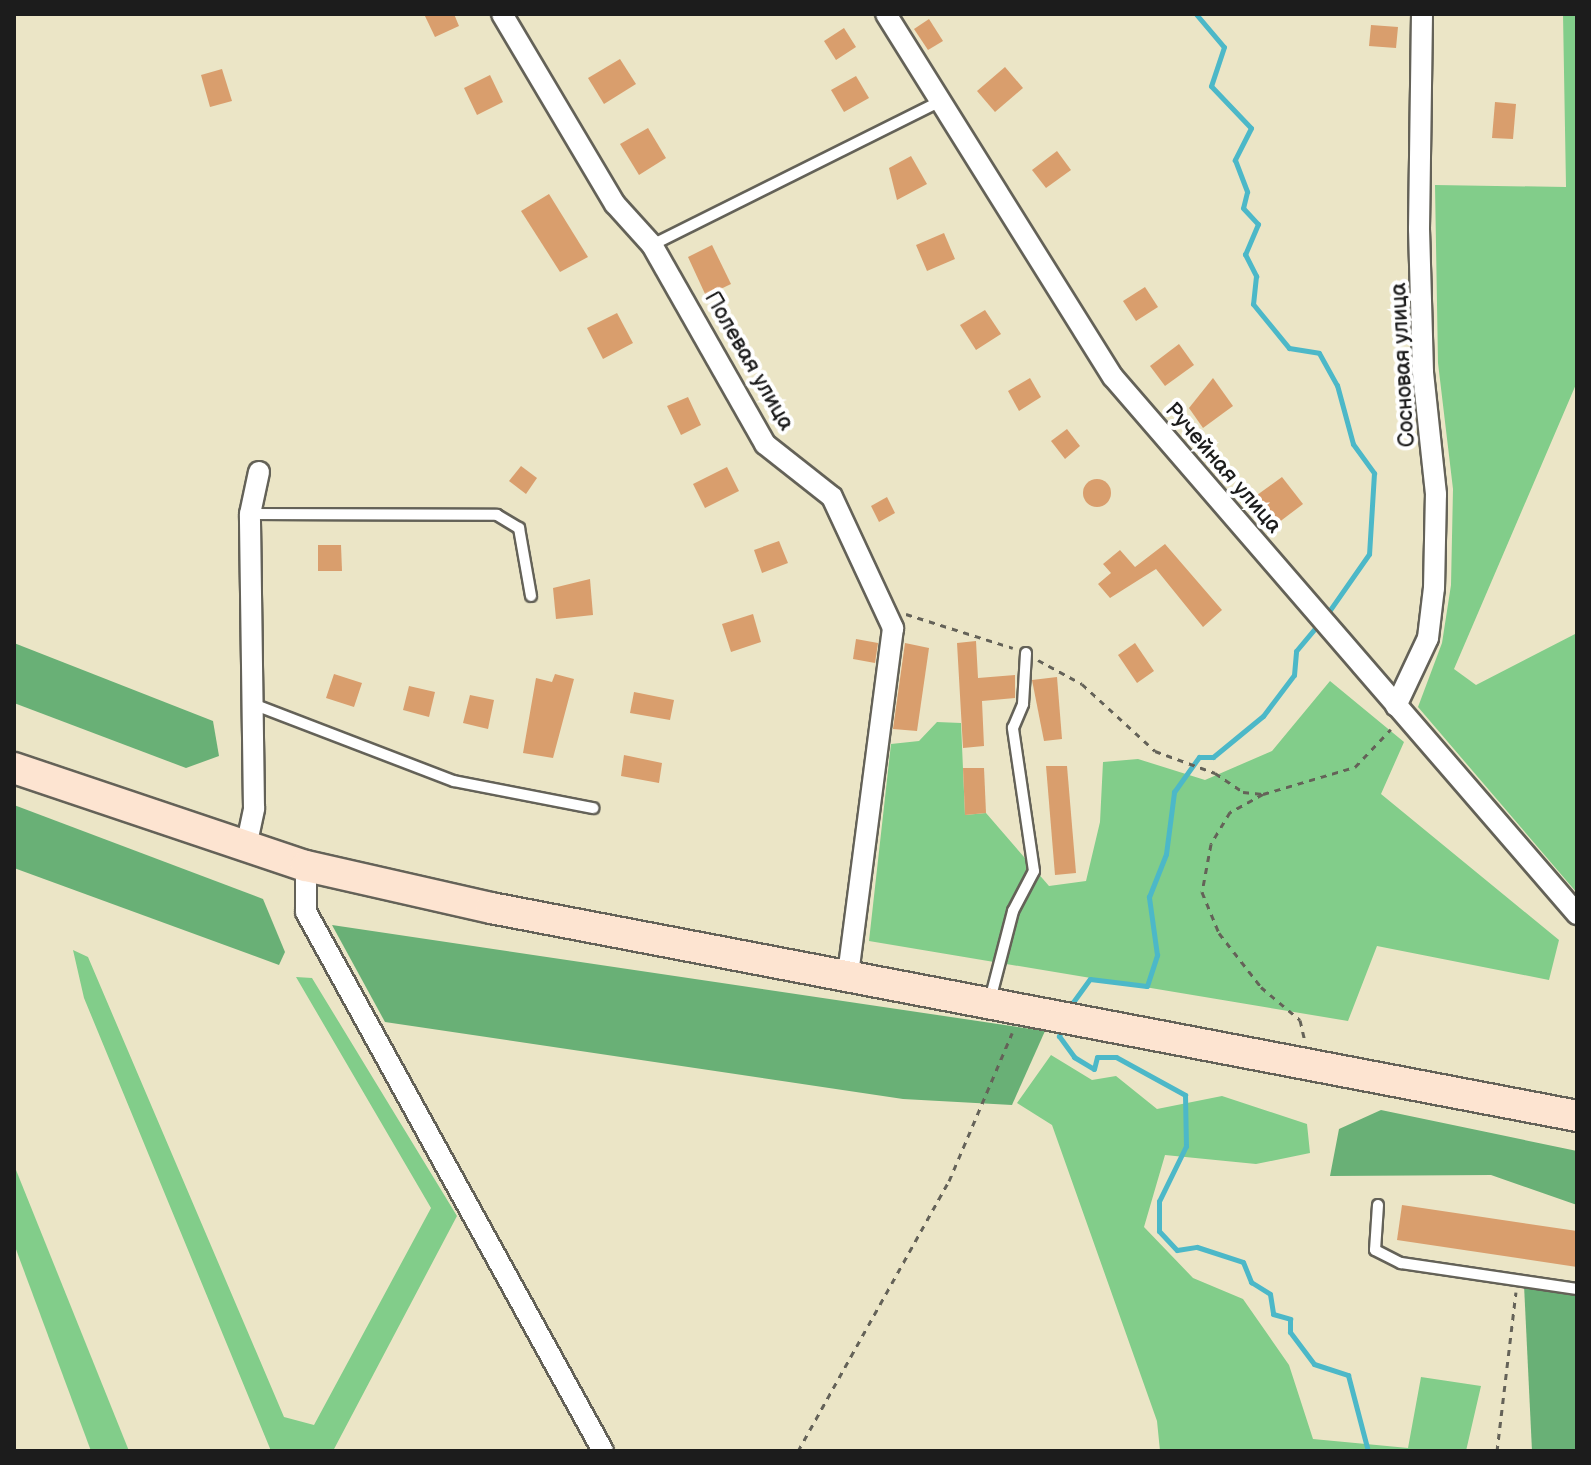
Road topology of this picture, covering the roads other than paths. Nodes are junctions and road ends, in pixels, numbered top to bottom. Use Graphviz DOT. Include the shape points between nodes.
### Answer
graph roads {
  1 [pos="502,14"];
  2 [pos="886,14"];
  3 [pos="1422,14"];
  4 [pos="939,102"];
  5 [pos="652,245"];
  6 [pos="259,472"];
  7 [pos="250,514"];
  8 [pos="531,596"];
  9 [pos="1026,653"];
  10 [pos="251,703"];
  11 [pos="1400,710"];
  12 [pos="14,768"];
  13 [pos="593,808"];
  14 [pos="246,847"];
  15 [pos="306,866"];
  16 [pos="1577,914"];
  17 [pos="847,981"];
  18 [pos="989,1006"];
  19 [pos="1577,1116"];
  20 [pos="1378,1205"];
  21 [pos="1577,1289"];
  22 [pos="603,1451"];
  1 -- 5 [label="street, Полевая улица" via="615,204"];
  2 -- 4 [label="street, Ручейная улица"];
  3 -- 11 [label="street, Сосновая улица" via="1419,229 1423,372 1436,494 1434,588 1428,638"];
  4 -- 5 [label="lane"];
  4 -- 11 [label="street, Ручейная улица" via="1113,377"];
  5 -- 17 [label="street, Полевая улица" via="765,444 832,497 893,628"];
  6 -- 7 [label="street"];
  7 -- 8 [label="lane" via="355,519 479,510 519,528"];
  7 -- 10 [label="street"];
  9 -- 18 [label="lane" via="1023,704 1013,728 1034,871 1013,911"];
  10 -- 13 [label="lane" via="454,781"];
  10 -- 14 [label="street" via="254,808"];
  11 -- 16 [label="street, Ручейная улица"];
  12 -- 14 [label="main road"];
  14 -- 15 [label="main road"];
  15 -- 17 [label="main road"];
  15 -- 22 [label="street" via="306,912"];
  17 -- 18 [label="main road"];
  18 -- 19 [label="main road"];
  20 -- 21 [label="lane" via="1375,1250 1401,1263"];
}
